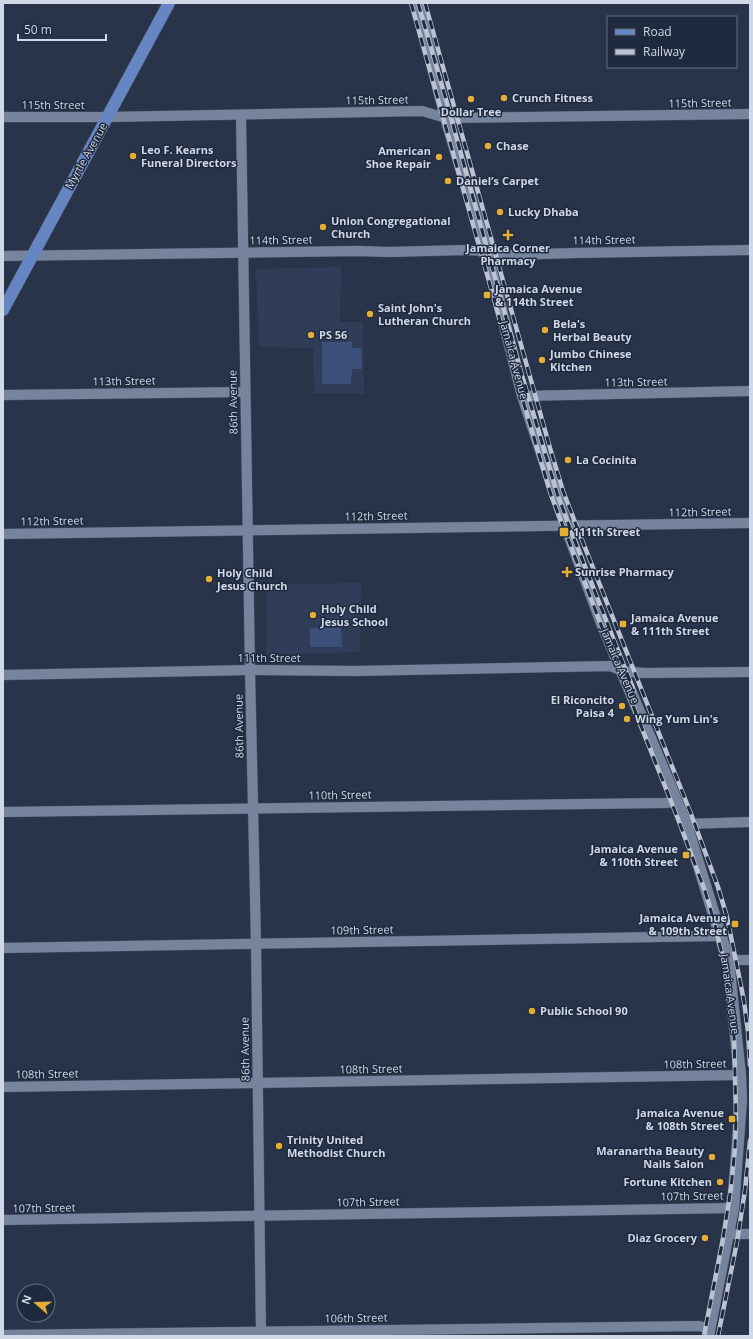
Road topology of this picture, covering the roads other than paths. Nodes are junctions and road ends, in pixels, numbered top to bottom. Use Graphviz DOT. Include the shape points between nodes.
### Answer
graph roads {
  1 [pos="169,3"];
  2 [pos="417,3"];
  3 [pos="750,114"];
  4 [pos="241,115"];
  5 [pos="3,117"];
  6 [pos="108,117"];
  7 [pos="446,118"];
  8 [pos="750,250"];
  9 [pos="486,251"];
  10 [pos="244,253"];
  11 [pos="3,256"];
  12 [pos="32,256"];
  13 [pos="3,310"];
  14 [pos="750,391"];
  15 [pos="245,392"];
  16 [pos="3,395"];
  17 [pos="523,396"];
  18 [pos="750,523"];
  19 [pos="566,526"];
  20 [pos="248,530"];
  21 [pos="3,534"];
  22 [pos="250,670"];
  23 [pos="622,671"];
  24 [pos="750,672"];
  25 [pos="3,675"];
  26 [pos="677,802"];
  27 [pos="252,808"];
  28 [pos="3,812"];
  29 [pos="750,822"];
  30 [pos="686,824"];
  31 [pos="720,936"];
  32 [pos="256,943"];
  33 [pos="3,948"];
  34 [pos="728,960"];
  35 [pos="750,960"];
  36 [pos="740,1075"];
  37 [pos="257,1083"];
  38 [pos="3,1087"];
  39 [pos="746,1100"];
  40 [pos="733,1208"];
  41 [pos="259,1216"];
  42 [pos="3,1220"];
  43 [pos="728,1234"];
  44 [pos="750,1234"];
  45 [pos="709,1332"];
  46 [pos="261,1334"];
  47 [pos="3,1335"];
  1 -- 6 [label="main road, Myrtle Avenue"];
  2 -- 7 [label="main road, Jamaica Avenue"];
  3 -- 7 [label="street, 115th Street"];
  4 -- 6 [label="street, 115th Street"];
  4 -- 7 [label="street, 115th Street" via="422,111"];
  4 -- 10 [label="street, 86th Avenue"];
  5 -- 6 [label="street, 115th Street"];
  6 -- 12 [label="main road, Myrtle Avenue"];
  7 -- 9 [label="main road, Jamaica Avenue"];
  8 -- 9 [label="street, 114th Street" via="509,255"];
  9 -- 10 [label="street, 114th Street"];
  9 -- 17 [label="main road, Jamaica Avenue"];
  10 -- 12 [label="street, 114th Street"];
  10 -- 15 [label="street, 86th Avenue"];
  11 -- 12 [label="street, 114th Street"];
  12 -- 13 [label="main road, Myrtle Avenue"];
  14 -- 17 [label="street, 113th Street"];
  15 -- 16 [label="street, 113th Street"];
  15 -- 20 [label="street, 86th Avenue"];
  17 -- 19 [label="main road, Jamaica Avenue"];
  18 -- 19 [label="street, 112th Street"];
  19 -- 20 [label="street, 112th Street"];
  19 -- 23 [label="main road, Jamaica Avenue"];
  20 -- 21 [label="street, 112th Street"];
  20 -- 22 [label="street, 86th Avenue"];
  22 -- 23 [label="street, 111th Street" via="355,671 610,666"];
  22 -- 25 [label="street, 111th Street"];
  22 -- 27 [label="street, 86th Avenue"];
  23 -- 24 [label="street, 111th Street"];
  23 -- 26 [label="main road, Jamaica Avenue"];
  26 -- 27 [label="street, 110th Street"];
  26 -- 30 [label="main road, Jamaica Avenue"];
  27 -- 28 [label="street, 110th Street"];
  27 -- 32 [label="street, 86th Avenue"];
  29 -- 30 [label="street"];
  30 -- 31 [label="main road, Jamaica Avenue"];
  31 -- 32 [label="street, 109th Street"];
  31 -- 34 [label="main road, Jamaica Avenue"];
  32 -- 33 [label="street, 109th Street"];
  32 -- 37 [label="street, 86th Avenue"];
  34 -- 35 [label="street"];
  34 -- 36 [label="main road, Jamaica Avenue"];
  36 -- 37 [label="street, 108th Street"];
  36 -- 39 [label="main road, Jamaica Avenue"];
  37 -- 38 [label="street, 108th Street"];
  37 -- 41 [label="street, 86th Avenue"];
  39 -- 40 [label="main road, Jamaica Avenue"];
  40 -- 41 [label="street, 107th Street"];
  40 -- 43 [label="main road, Jamaica Avenue"];
  41 -- 42 [label="street, 107th Street"];
  41 -- 46 [label="street, 86th Avenue"];
  43 -- 44 [label="street"];
  43 -- 45 [label="main road, Jamaica Avenue"];
  45 -- 46 [label="street, 106th Street" via="699,1326"];
  46 -- 47 [label="street, 106th Street"];
}
